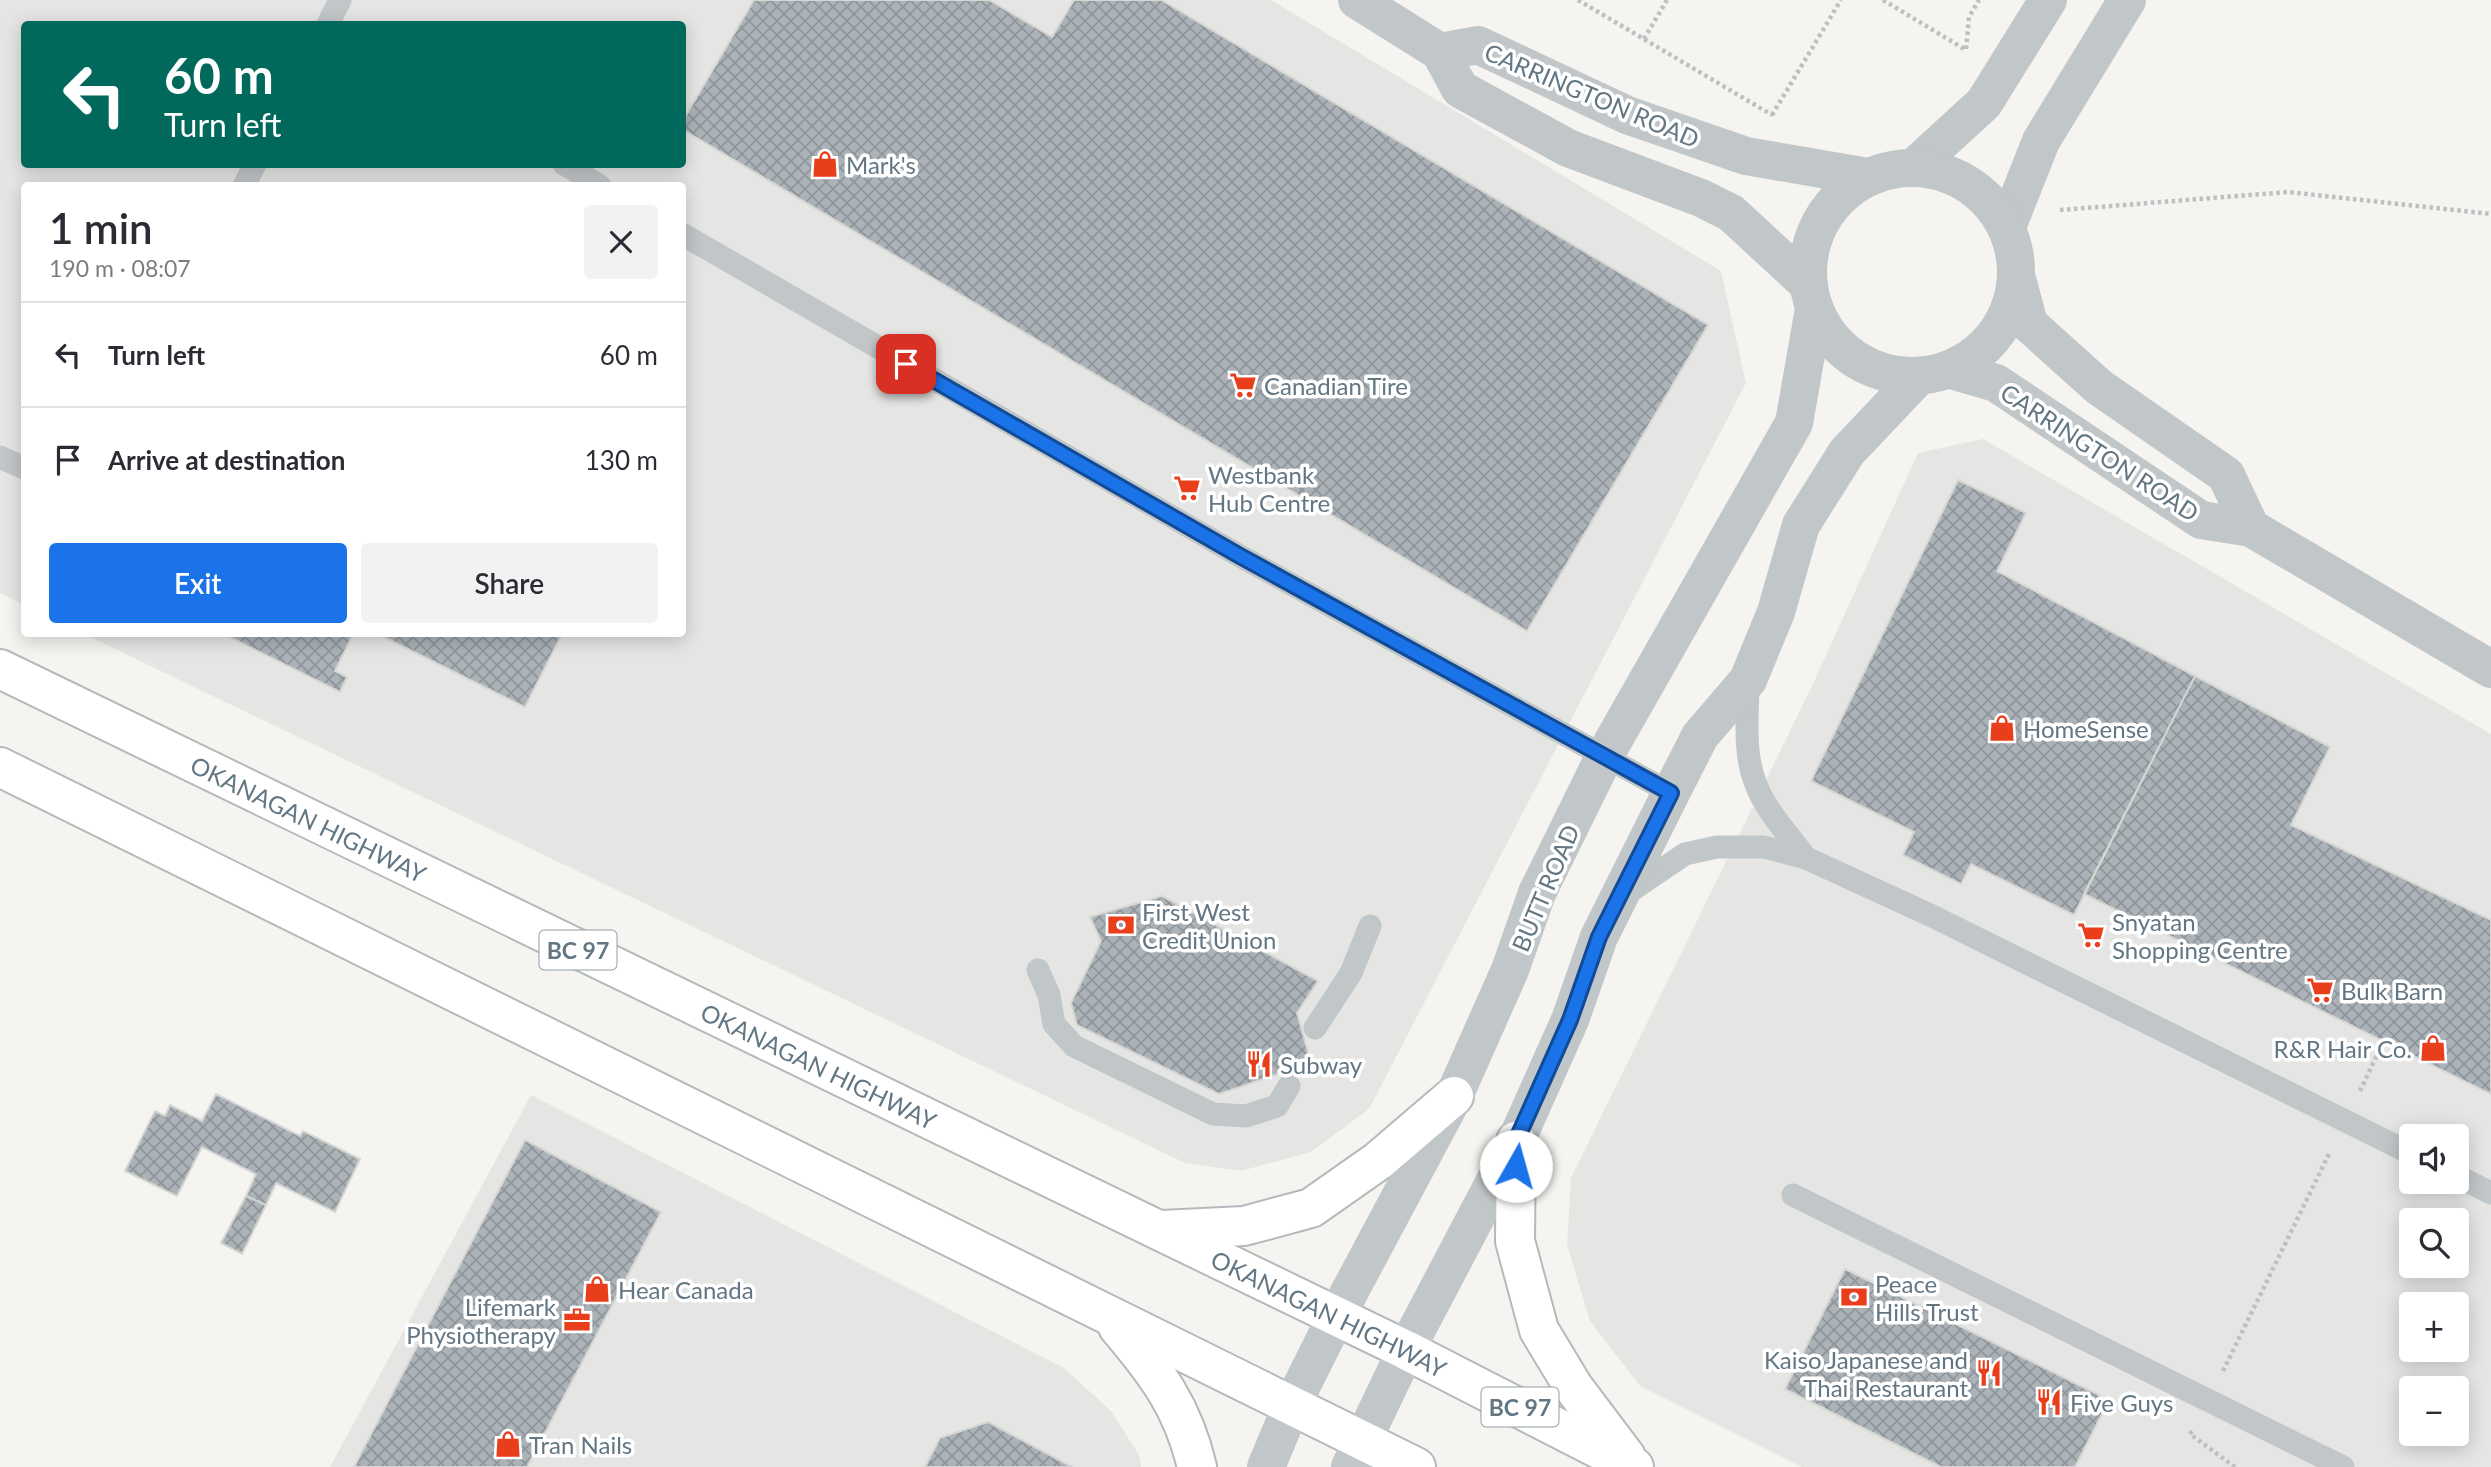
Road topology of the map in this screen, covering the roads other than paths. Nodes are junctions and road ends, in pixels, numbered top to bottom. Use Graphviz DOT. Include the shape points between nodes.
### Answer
graph roads {
  1 [pos="340,0"];
  2 [pos="1357,0"];
  3 [pos="2049,0"];
  4 [pos="2127,0"];
  5 [pos="330,21"];
  6 [pos="1440,52"];
  7 [pos="1913,167"];
  8 [pos="571,168"];
  9 [pos="1868,177"];
  10 [pos="593,182"];
  11 [pos="2007,227"];
  12 [pos="686,236"];
  13 [pos="2017,279"];
  14 [pos="1811,296"];
  15 [pos="1934,374"];
  16 [pos="0,457"];
  17 [pos="21,467"];
  18 [pos="2251,528"];
  19 [pos="0,669"];
  20 [pos="2491,669"];
  21 [pos="1748,680"];
  22 [pos="1604,757"];
  23 [pos="0,767"];
  24 [pos="1671,793"];
  25 [pos="1806,858"];
  26 [pos="1618,900"];
  27 [pos="1370,926"];
  28 [pos="1038,970"];
  29 [pos="1315,1028"];
  30 [pos="1289,1086"];
  31 [pos="1454,1096"];
  32 [pos="1516,1141"];
  33 [pos="2399,1148"];
  34 [pos="2469,1182"];
  35 [pos="2491,1193"];
  36 [pos="1794,1195"];
  37 [pos="1156,1230"];
  38 [pos="1110,1317"];
  39 [pos="1336,1317"];
  40 [pos="1406,1350"];
  41 [pos="1291,1407"];
  42 [pos="1356,1454"];
  43 [pos="1197,1467"];
  44 [pos="1266,1467"];
  45 [pos="1416,1467"];
  46 [pos="1634,1467"];
  47 [pos="2343,1467"];
  1 -- 5 [label="lane"];
  2 -- 6 [label="street, CARRINGTON ROAD"];
  3 -- 7 [label="street" via="1984,103"];
  4 -- 11 [label="street" via="2041,141"];
  6 -- 9 [label="street, CARRINGTON ROAD" via="1478,45 1627,114 1746,156"];
  6 -- 14 [label="street, CARRINGTON ROAD" via="1461,89 1568,148 1731,213"];
  7 -- 9 [label="street"];
  7 -- 11 [label="street" via="1942,172 1969,184 1991,203"];
  8 -- 10 [label="lane"];
  9 -- 14 [label="street" via="1840,196 1821,221 1809,251"];
  11 -- 13 [label="street"];
  12 -- 22 [label="lane" via="1240,556"];
  13 -- 15 [label="street" via="1997,334 1976,356"];
  13 -- 18 [label="street, CARRINGTON ROAD" via="2029,324 2099,387 2226,475"];
  14 -- 15 [label="street" via="1830,338 1855,360 1885,374"];
  14 -- 22 [label="street, BUTT ROAD" via="1794,423"];
  15 -- 18 [label="street, CARRINGTON ROAD" via="1996,383 2202,520"];
  15 -- 21 [label="street" via="1847,452 1801,526 1776,612"];
  16 -- 17 [label="lane"];
  18 -- 20 [label="street, CARRINGTON ROAD"];
  19 -- 37 [label="highway, OKANAGAN HIGHWAY / BC 97"];
  21 -- 24 [label="street" via="1700,736"];
  21 -- 25 [label="lane" via="1748,745 1755,781 1771,812"];
  22 -- 24 [label="lane"];
  22 -- 31 [label="street, BUTT ROAD" via="1537,893 1510,970"];
  23 -- 38 [label="highway"];
  24 -- 26 [label="street"];
  25 -- 26 [label="lane" via="1764,847 1717,847 1685,855"];
  25 -- 33 [label="lane"];
  26 -- 32 [label="street"];
  27 -- 29 [label="lane" via="1351,973"];
  28 -- 30 [label="lane" via="1054,1024 1074,1045 1213,1114 1246,1116 1277,1106"];
  31 -- 37 [label="highway" via="1378,1161 1311,1208 1244,1226"];
  31 -- 39 [label="street, BUTT ROAD"];
  32 -- 40 [label="street"];
  32 -- 46 [label="highway" via="1515,1241 1539,1329 1574,1388"];
  34 -- 35 [label="lane"];
  36 -- 47 [label="lane"];
  37 -- 39 [label="highway, OKANAGAN HIGHWAY / BC 97"];
  38 -- 41 [label="highway"];
  38 -- 43 [label="highway" via="1160,1377 1189,1434"];
  39 -- 40 [label="highway, OKANAGAN HIGHWAY / BC 97"];
  39 -- 41 [label="street, BUTT ROAD"];
  40 -- 42 [label="street"];
  40 -- 46 [label="highway, OKANAGAN HIGHWAY / BC 97"];
  41 -- 42 [label="highway"];
  41 -- 44 [label="street, BUTT ROAD"];
  42 -- 45 [label="highway"];
}
